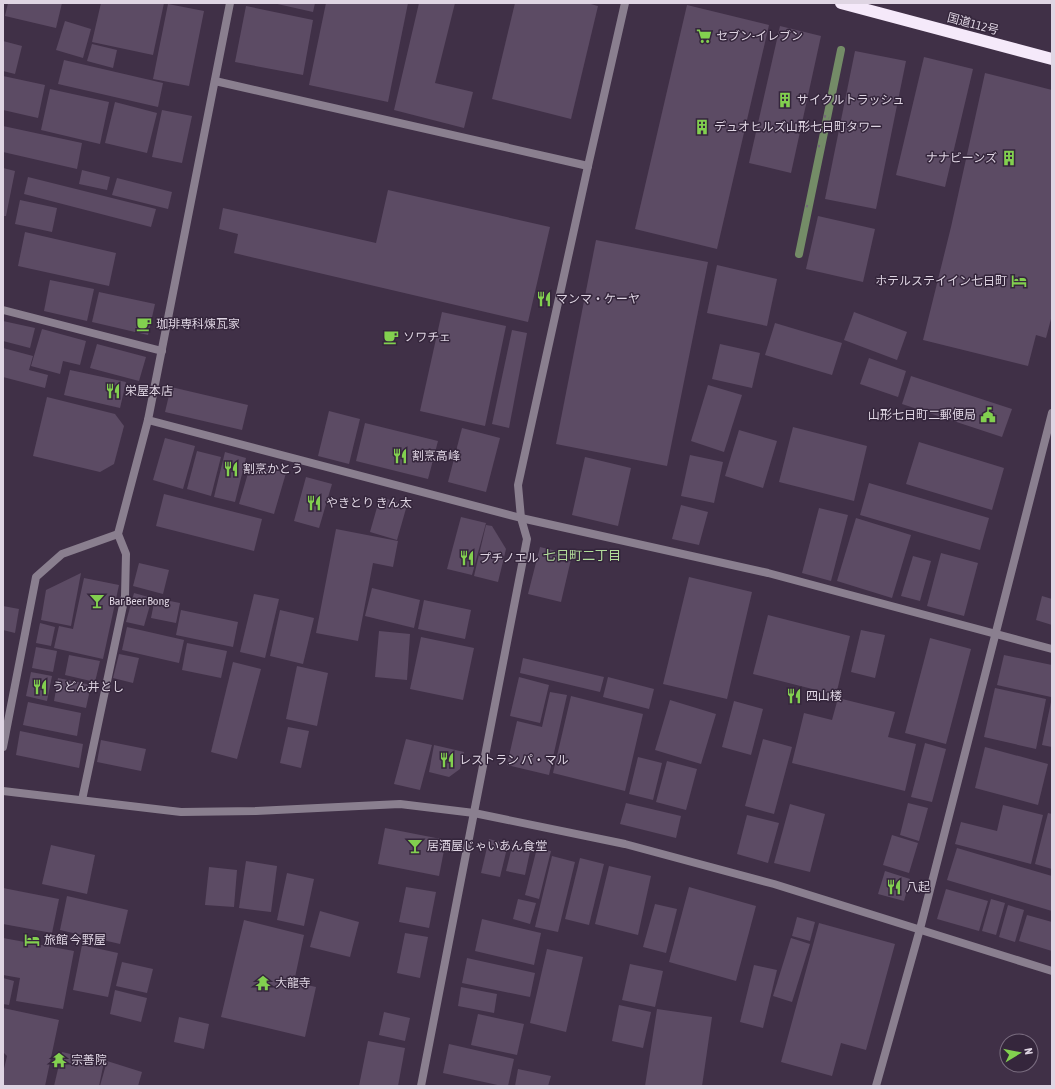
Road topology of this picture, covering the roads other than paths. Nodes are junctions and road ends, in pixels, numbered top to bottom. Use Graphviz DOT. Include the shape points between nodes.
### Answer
graph roads {
  1 [pos="230,3"];
  2 [pos="625,3"];
  3 [pos="841,3"];
  4 [pos="1052,59"];
  5 [pos="215,81"];
  6 [pos="588,166"];
  7 [pos="3,310"];
  8 [pos="162,351"];
  9 [pos="1052,414"];
  10 [pos="148,420"];
  11 [pos="521,518"];
  12 [pos="118,534"];
  13 [pos="996,634"];
  14 [pos="1052,649"];
  15 [pos="3,747"];
  16 [pos="3,791"];
  17 [pos="82,800"];
  18 [pos="474,813"];
  19 [pos="920,929"];
  20 [pos="1052,971"];
  21 [pos="421,1086"];
  22 [pos="876,1086"];
  1 -- 5 [label="street"];
  2 -- 6 [label="street"];
  3 -- 4 [label="highway, 国道112号"];
  5 -- 6 [label="street"];
  5 -- 8 [label="street"];
  6 -- 11 [label="street" via="518,485"];
  7 -- 8 [label="street"];
  8 -- 10 [label="street"];
  9 -- 13 [label="street"];
  10 -- 11 [label="street"];
  10 -- 12 [label="street"];
  11 -- 13 [label="street" via="768,573"];
  11 -- 18 [label="street" via="527,539"];
  12 -- 15 [label="street" via="62,554 36,577"];
  12 -- 17 [label="street" via="126,554 125,596"];
  13 -- 14 [label="street"];
  13 -- 19 [label="street"];
  16 -- 17 [label="street"];
  17 -- 18 [label="street" via="181,812 400,804"];
  18 -- 19 [label="street" via="625,844 774,884"];
  18 -- 21 [label="street"];
  19 -- 20 [label="street"];
  19 -- 22 [label="street"];
}
